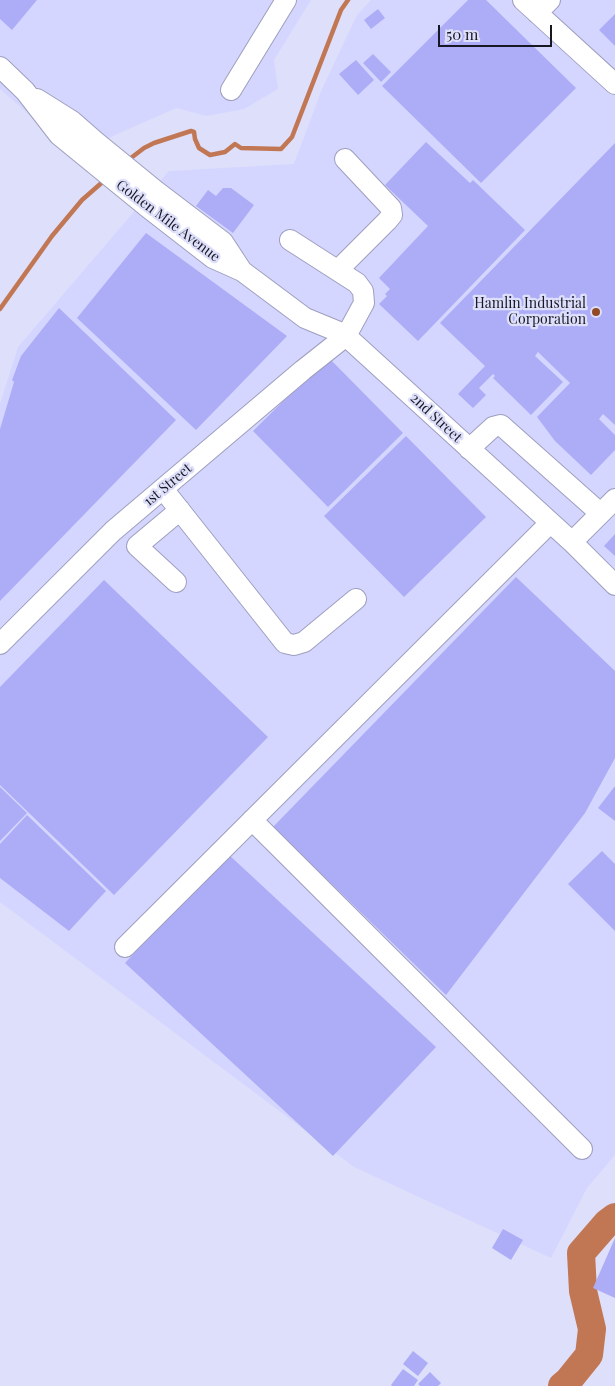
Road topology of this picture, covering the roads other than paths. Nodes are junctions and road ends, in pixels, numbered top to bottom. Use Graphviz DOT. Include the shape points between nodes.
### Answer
graph roads {
  1 [pos="286,0"];
  2 [pos="537,4"];
  3 [pos="0,66"];
  4 [pos="615,84"];
  5 [pos="231,90"];
  6 [pos="345,159"];
  7 [pos="290,240"];
  8 [pos="338,270"];
  9 [pos="242,271"];
  10 [pos="346,336"];
  11 [pos="469,449"];
  12 [pos="163,489"];
  13 [pos="615,498"];
  14 [pos="180,510"];
  15 [pos="600,514"];
  16 [pos="550,523"];
  17 [pos="572,542"];
  18 [pos="176,582"];
  19 [pos="615,585"];
  20 [pos="356,599"];
  21 [pos="0,644"];
  22 [pos="252,820"];
  23 [pos="125,947"];
  24 [pos="582,1149"];
  1 -- 5 [label="lane"];
  2 -- 4 [label="lane"];
  3 -- 9 [label="lane, Golden Mile Avenue" via="25,91 72,121 90,149 151,198 223,242"];
  6 -- 8 [label="lane" via="391,208 392,215"];
  7 -- 8 [label="lane"];
  8 -- 10 [label="lane" via="363,291 364,303"];
  9 -- 10 [label="lane, 2nd Street" via="305,318"];
  10 -- 11 [label="lane, 2nd Street"];
  10 -- 12 [label="lane, 1st Street"];
  11 -- 15 [label="lane" via="493,427 502,425"];
  11 -- 16 [label="lane, 2nd Street"];
  12 -- 14 [label="lane"];
  12 -- 21 [label="lane, 1st Street" via="113,531"];
  13 -- 15 [label="lane"];
  14 -- 18 [label="lane" via="137,546"];
  14 -- 20 [label="lane" via="285,643 304,642"];
  15 -- 17 [label="lane"];
  16 -- 17 [label="lane, 2nd Street"];
  16 -- 22 [label="lane"];
  17 -- 19 [label="lane, 2nd Street"];
  22 -- 23 [label="lane"];
  22 -- 24 [label="lane"];
}
